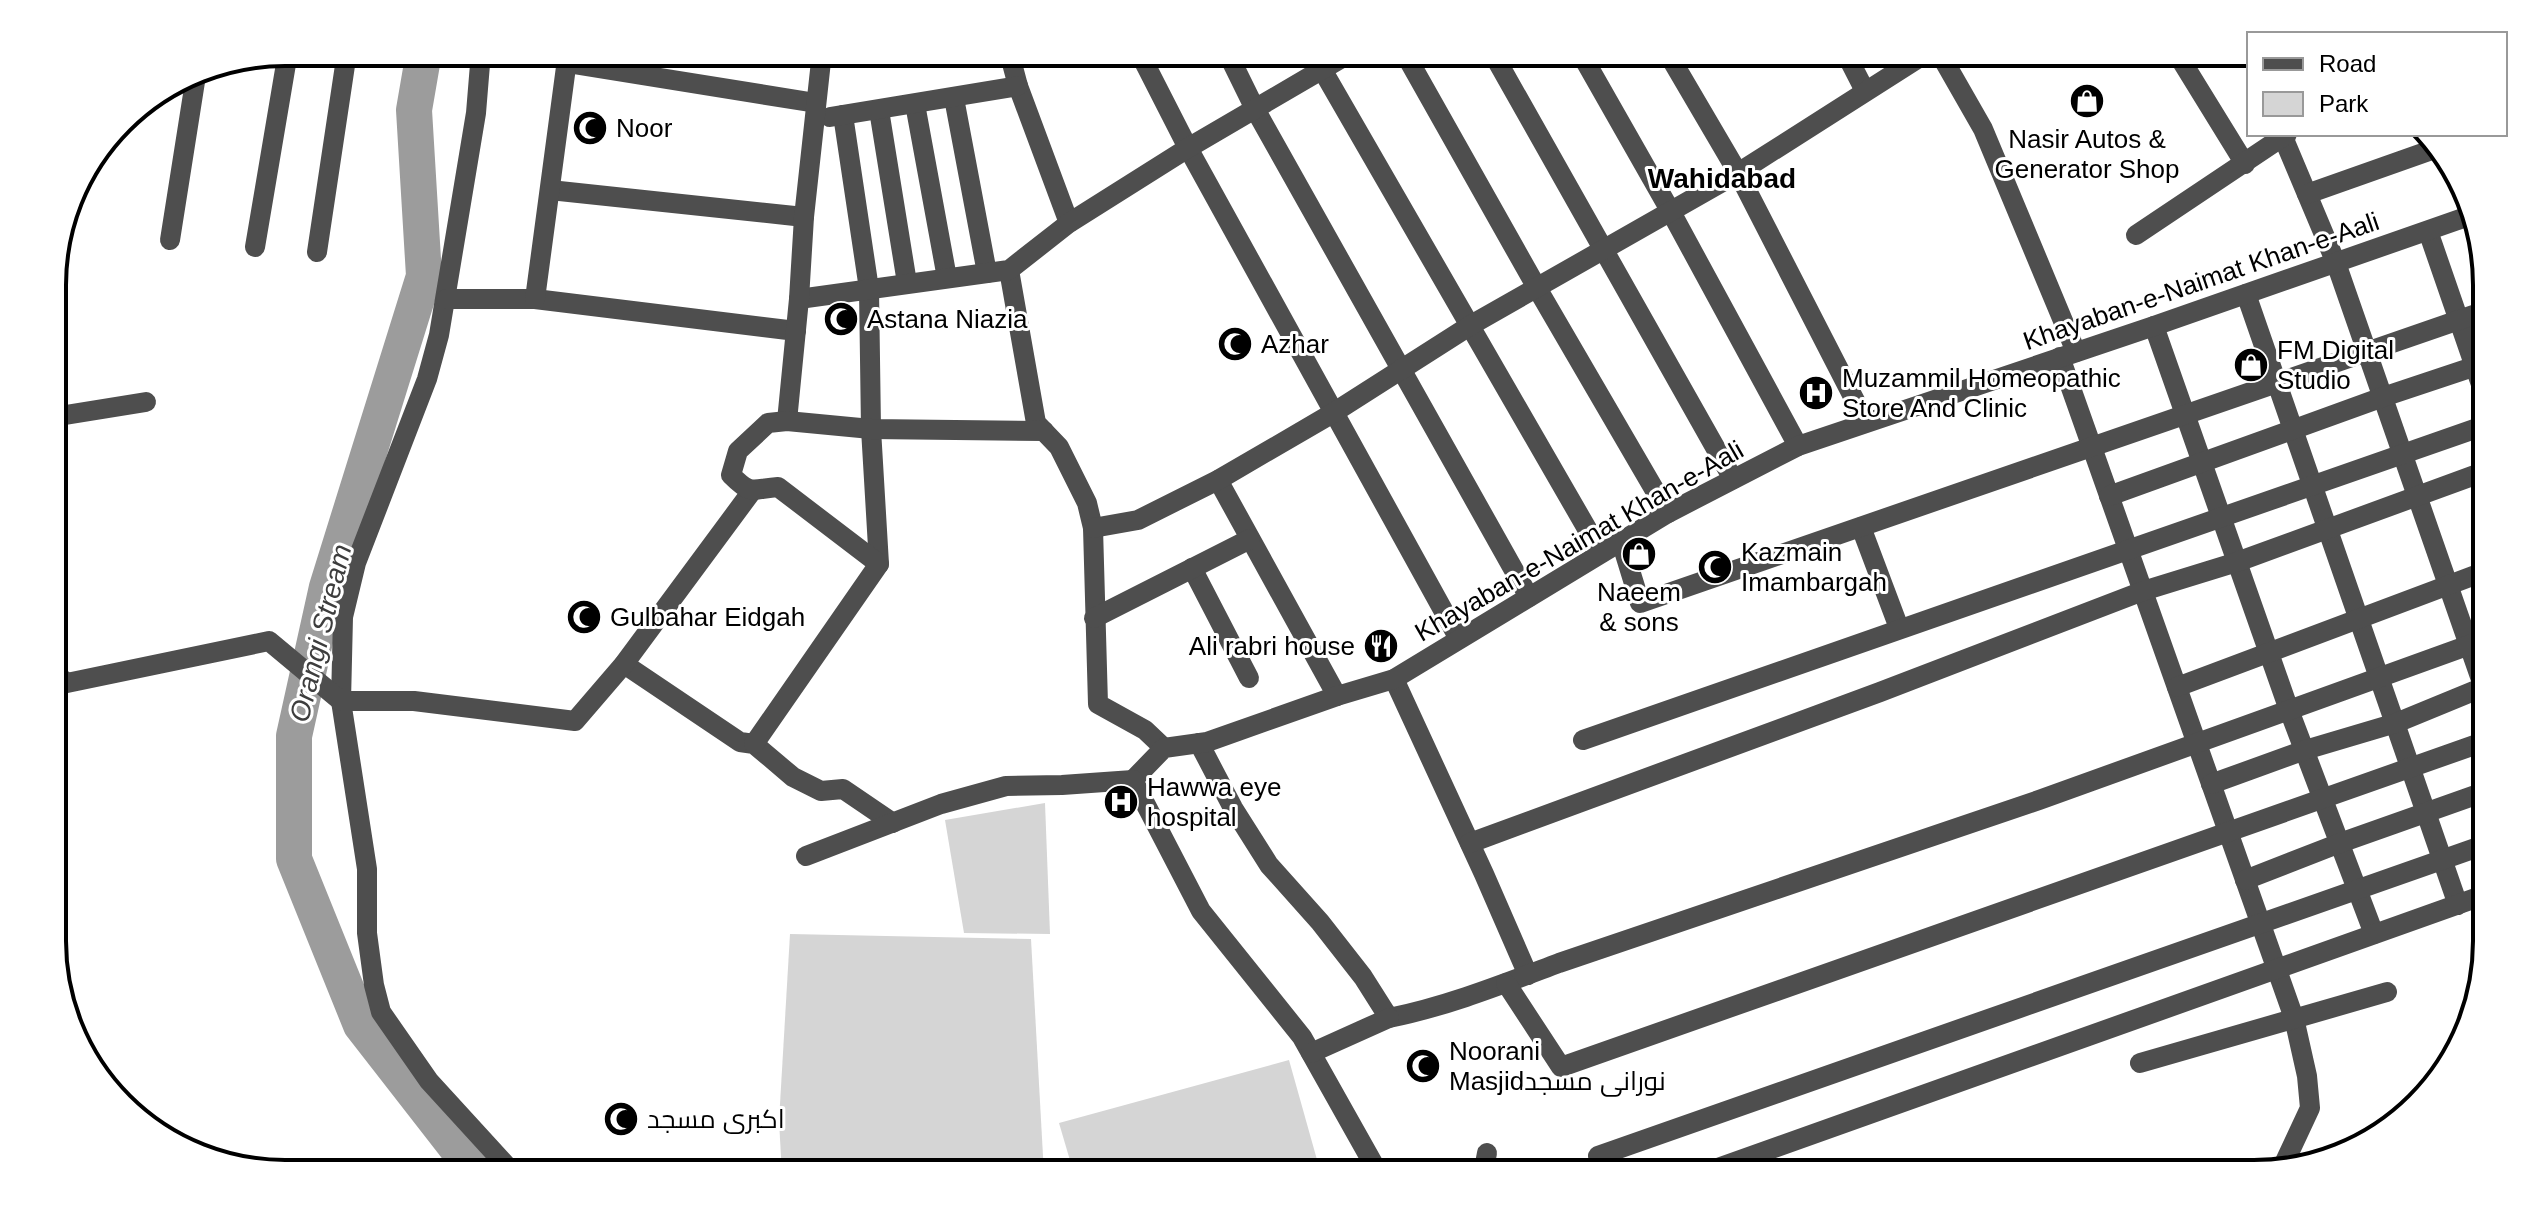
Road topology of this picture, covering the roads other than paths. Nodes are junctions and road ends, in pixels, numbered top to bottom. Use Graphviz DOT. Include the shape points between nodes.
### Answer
graph roads {
  1 [pos="286,66"];
  2 [pos="345,66"];
  3 [pos="480,66"];
  4 [pos="567,66"];
  5 [pos="605,66"];
  6 [pos="821,66"];
  7 [pos="1013,66"];
  8 [pos="1146,66"];
  9 [pos="1234,66"];
  10 [pos="1309,66"];
  11 [pos="1320,66"];
  12 [pos="1412,66"];
  13 [pos="1500,66"];
  14 [pos="1588,66"];
  15 [pos="1675,66"];
  16 [pos="1852,66"];
  17 [pos="1905,66"];
  18 [pos="1947,66"];
  19 [pos="2185,66"];
  20 [pos="194,86"];
  21 [pos="1018,86"];
  22 [pos="1865,91"];
  23 [pos="954,98"];
  24 [pos="915,104"];
  25 [pos="1255,109"];
  26 [pos="879,110"];
  27 [pos="816,111"];
  28 [pos="843,115"];
  29 [pos="2285,136"];
  30 [pos="1188,148"];
  31 [pos="2427,151"];
  32 [pos="2245,164"];
  33 [pos="1738,173"];
  34 [pos="550,190"];
  35 [pos="2307,194"];
  36 [pos="1671,212"];
  37 [pos="804,217"];
  38 [pos="2462,218"];
  39 [pos="1069,223"];
  40 [pos="2428,231"];
  41 [pos="2136,235"];
  42 [pos="170,240"];
  43 [pos="255,247"];
  44 [pos="1604,251"];
  45 [pos="317,252"];
  46 [pos="2336,263"];
  47 [pos="1009,270"];
  48 [pos="987,273"];
  49 [pos="947,278"];
  50 [pos="907,283"];
  51 [pos="1537,288"];
  52 [pos="869,289"];
  53 [pos="2246,294"];
  54 [pos="446,299"];
  55 [pos="535,299"];
  56 [pos="799,299"];
  57 [pos="2473,315"];
  58 [pos="2459,320"];
  59 [pos="1471,325"];
  60 [pos="2154,326"];
  61 [pos="796,331"];
  62 [pos="2473,349"];
  63 [pos="2367,352"];
  64 [pos="2068,354"];
  65 [pos="2473,366"];
  66 [pos="1403,369"];
  67 [pos="2277,383"];
  68 [pos="2383,397"];
  69 [pos="146,402"];
  70 [pos="1333,413"];
  71 [pos="66,415"];
  72 [pos="2186,415"];
  73 [pos="787,421"];
  74 [pos="1866,422"];
  75 [pos="871,429"];
  76 [pos="2473,429"];
  77 [pos="1044,431"];
  78 [pos="2294,431"];
  79 [pos="1798,446"];
  80 [pos="2092,447"];
  81 [pos="2402,454"];
  82 [pos="2202,462"];
  83 [pos="2473,476"];
  84 [pos="1733,479"];
  85 [pos="1218,480"];
  86 [pos="2313,485"];
  87 [pos="752,491"];
  88 [pos="2109,496"];
  89 [pos="2417,497"];
  90 [pos="1668,513"];
  91 [pos="2222,517"];
  92 [pos="1861,527"];
  93 [pos="1093,528"];
  94 [pos="2328,529"];
  95 [pos="1250,539"];
  96 [pos="1621,541"];
  97 [pos="2128,549"];
  98 [pos="1601,553"];
  99 [pos="2237,562"];
  100 [pos="879,564"];
  101 [pos="1192,568"];
  102 [pos="2473,575"];
  103 [pos="2448,584"];
  104 [pos="2143,591"];
  105 [pos="1529,597"];
  106 [pos="1094,618"];
  107 [pos="2360,618"];
  108 [pos="1899,628"];
  109 [pos="2473,632"];
  110 [pos="1459,639"];
  111 [pos="2473,644"];
  112 [pos="2269,652"];
  113 [pos="624,664"];
  114 [pos="1249,678"];
  115 [pos="2380,678"];
  116 [pos="1394,679"];
  117 [pos="66,682"];
  118 [pos="2177,687"];
  119 [pos="2473,694"];
  120 [pos="1337,696"];
  121 [pos="341,701"];
  122 [pos="2289,710"];
  123 [pos="2396,723"];
  124 [pos="1583,740"];
  125 [pos="1199,743"];
  126 [pos="2196,743"];
  127 [pos="754,744"];
  128 [pos="2473,746"];
  129 [pos="1164,748"];
  130 [pos="2305,750"];
  131 [pos="2411,767"];
  132 [pos="1133,780"];
  133 [pos="2211,784"];
  134 [pos="2473,796"];
  135 [pos="2323,797"];
  136 [pos="2426,813"];
  137 [pos="893,823"];
  138 [pos="2228,831"];
  139 [pos="1470,843"];
  140 [pos="2340,843"];
  141 [pos="2473,849"];
  142 [pos="806,856"];
  143 [pos="2442,860"];
  144 [pos="2245,880"];
  145 [pos="2358,890"];
  146 [pos="2473,899"];
  147 [pos="2458,905"];
  148 [pos="2261,925"];
  149 [pos="2374,934"];
  150 [pos="2277,970"];
  151 [pos="1528,975"];
  152 [pos="1506,983"];
  153 [pos="2387,992"];
  154 [pos="1389,1018"];
  155 [pos="2294,1018"];
  156 [pos="1311,1053"];
  157 [pos="2140,1063"];
  158 [pos="2287,1157"];
  159 [pos="501,1160"];
  160 [pos="1371,1160"];
  161 [pos="1600,1160"];
  162 [pos="1741,1160"];
  1 -- 43 [label="street"];
  2 -- 45 [label="street"];
  3 -- 54 [label="street"];
  4 -- 34 [label="street"];
  5 -- 27 [label="street"];
  6 -- 27 [label="street"];
  7 -- 21 [label="street"];
  8 -- 30 [label="street"];
  9 -- 25 [label="street"];
  10 -- 25 [label="street"];
  11 -- 59 [label="street"];
  12 -- 51 [label="street"];
  13 -- 44 [label="street"];
  14 -- 36 [label="street"];
  15 -- 33 [label="street"];
  16 -- 22 [label="street"];
  17 -- 22 [label="street"];
  18 -- 64 [label="street" via="1983,129"];
  19 -- 32 [label="street"];
  20 -- 42 [label="street"];
  21 -- 23 [label="street"];
  21 -- 39 [label="street"];
  22 -- 33 [label="street"];
  23 -- 24 [label="street"];
  23 -- 48 [label="street"];
  24 -- 26 [label="street"];
  24 -- 49 [label="street"];
  25 -- 30 [label="street"];
  25 -- 66 [label="street"];
  26 -- 28 [label="street"];
  26 -- 50 [label="street"];
  27 -- 28 [label="street"];
  27 -- 37 [label="street"];
  28 -- 52 [label="street"];
  29 -- 32 [label="street"];
  29 -- 35 [label="street"];
  30 -- 39 [label="street"];
  30 -- 70 [label="street"];
  31 -- 35 [label="street"];
  32 -- 41 [label="street"];
  33 -- 36 [label="street"];
  33 -- 74 [label="street"];
  34 -- 37 [label="street"];
  34 -- 55 [label="street"];
  35 -- 46 [label="street"];
  36 -- 44 [label="street"];
  36 -- 79 [label="street"];
  37 -- 56 [label="street"];
  38 -- 40 [label="street, Khayaban-e-Naimat Khan-e-Aali"];
  39 -- 47 [label="street"];
  40 -- 46 [label="street, Khayaban-e-Naimat Khan-e-Aali"];
  40 -- 58 [label="street"];
  44 -- 51 [label="street"];
  44 -- 84 [label="street"];
  46 -- 53 [label="street, Khayaban-e-Naimat Khan-e-Aali"];
  46 -- 63 [label="street"];
  47 -- 48 [label="street"];
  47 -- 77 [label="street" via="1036,423"];
  48 -- 49 [label="street"];
  49 -- 50 [label="street"];
  50 -- 52 [label="street"];
  51 -- 59 [label="street"];
  51 -- 90 [label="street"];
  52 -- 56 [label="street"];
  52 -- 75 [label="street"];
  53 -- 60 [label="street, Khayaban-e-Naimat Khan-e-Aali"];
  53 -- 67 [label="street"];
  54 -- 55 [label="street"];
  54 -- 121 [label="street" via="427,379 356,563 343,617"];
  55 -- 61 [label="street"];
  56 -- 61 [label="street"];
  57 -- 58 [label="street"];
  58 -- 62 [label="street"];
  58 -- 63 [label="street"];
  59 -- 66 [label="street"];
  59 -- 98 [label="street"];
  60 -- 64 [label="street, Khayaban-e-Naimat Khan-e-Aali"];
  60 -- 72 [label="street"];
  61 -- 73 [label="street"];
  63 -- 67 [label="street"];
  63 -- 68 [label="street"];
  64 -- 74 [label="street, Khayaban-e-Naimat Khan-e-Aali"];
  64 -- 80 [label="street"];
  65 -- 68 [label="street"];
  66 -- 70 [label="street"];
  66 -- 105 [label="street"];
  67 -- 72 [label="street"];
  67 -- 78 [label="street"];
  68 -- 78 [label="street"];
  68 -- 81 [label="street"];
  69 -- 71 [label="street"];
  70 -- 85 [label="street"];
  70 -- 110 [label="street"];
  72 -- 80 [label="street"];
  72 -- 82 [label="street"];
  73 -- 75 [label="street"];
  73 -- 87 [label="street" via="768,423 738,451 731,475"];
  74 -- 79 [label="street, Khayaban-e-Naimat Khan-e-Aali"];
  75 -- 77 [label="street"];
  75 -- 100 [label="street"];
  76 -- 81 [label="street"];
  77 -- 93 [label="street" via="1059,447 1087,503"];
  78 -- 82 [label="street"];
  78 -- 86 [label="street"];
  79 -- 84 [label="street, Khayaban-e-Naimat Khan-e-Aali"];
  80 -- 88 [label="street"];
  80 -- 92 [label="street"];
  81 -- 86 [label="street"];
  81 -- 89 [label="street"];
  82 -- 88 [label="street"];
  82 -- 91 [label="street"];
  83 -- 89 [label="street"];
  84 -- 90 [label="street, Khayaban-e-Naimat Khan-e-Aali"];
  85 -- 93 [label="street" via="1138,520"];
  85 -- 95 [label="street"];
  86 -- 91 [label="street"];
  86 -- 94 [label="street"];
  87 -- 100 [label="street" via="778,487"];
  87 -- 113 [label="street"];
  88 -- 97 [label="street"];
  89 -- 94 [label="street"];
  89 -- 103 [label="street"];
  90 -- 96 [label="street, Khayaban-e-Naimat Khan-e-Aali"];
  91 -- 97 [label="street"];
  91 -- 99 [label="street"];
  92 -- 96 [label="street" via="1640,603"];
  92 -- 108 [label="street"];
  93 -- 106 [label="street"];
  94 -- 99 [label="street"];
  94 -- 107 [label="street"];
  95 -- 101 [label="street"];
  95 -- 120 [label="street"];
  96 -- 98 [label="street, Khayaban-e-Naimat Khan-e-Aali"];
  97 -- 104 [label="street"];
  97 -- 108 [label="street"];
  98 -- 105 [label="street, Khayaban-e-Naimat Khan-e-Aali"];
  99 -- 104 [label="street"];
  99 -- 112 [label="street"];
  100 -- 127 [label="street"];
  101 -- 106 [label="street"];
  101 -- 114 [label="street"];
  102 -- 103 [label="street"];
  103 -- 107 [label="street"];
  103 -- 109 [label="street"];
  104 -- 118 [label="street"];
  104 -- 139 [label="street"];
  105 -- 110 [label="street, Khayaban-e-Naimat Khan-e-Aali"];
  106 -- 129 [label="street" via="1098,704 1145,730"];
  107 -- 112 [label="street"];
  107 -- 115 [label="street"];
  108 -- 124 [label="street"];
  110 -- 116 [label="street, Khayaban-e-Naimat Khan-e-Aali"];
  111 -- 115 [label="street"];
  112 -- 118 [label="street"];
  112 -- 122 [label="street"];
  113 -- 121 [label="street" via="575,721 414,701"];
  113 -- 127 [label="street" via="740,742"];
  115 -- 122 [label="street"];
  115 -- 123 [label="street"];
  116 -- 120 [label="street, Khayaban-e-Naimat Khan-e-Aali"];
  116 -- 139 [label="street"];
  117 -- 121 [label="street" via="269,641"];
  118 -- 126 [label="street"];
  119 -- 123 [label="street"];
  120 -- 125 [label="street, Khayaban-e-Naimat Khan-e-Aali"];
  121 -- 159 [label="street" via="367,869 367,933 381,1012 429,1081"];
  122 -- 126 [label="street"];
  122 -- 130 [label="street"];
  123 -- 130 [label="street"];
  123 -- 131 [label="street"];
  125 -- 129 [label="street, Khayaban-e-Naimat Khan-e-Aali"];
  125 -- 154 [label="street" via="1269,865 1320,922"];
  126 -- 133 [label="street"];
  126 -- 151 [label="street"];
  127 -- 137 [label="street" via="793,777 821,791 843,789"];
  128 -- 131 [label="street"];
  129 -- 132 [label="street"];
  130 -- 133 [label="street"];
  130 -- 135 [label="street"];
  131 -- 135 [label="street"];
  131 -- 136 [label="street"];
  132 -- 137 [label="street" via="1006,786"];
  132 -- 156 [label="street" via="1201,911"];
  133 -- 138 [label="street"];
  134 -- 136 [label="street"];
  135 -- 138 [label="street"];
  135 -- 140 [label="street"];
  136 -- 140 [label="street"];
  136 -- 143 [label="street"];
  137 -- 142 [label="street"];
  138 -- 144 [label="street"];
  138 -- 152 [label="street" via="1561,1067"];
  139 -- 151 [label="street"];
  140 -- 144 [label="street"];
  140 -- 145 [label="street"];
  141 -- 143 [label="street"];
  143 -- 145 [label="street"];
  143 -- 147 [label="street"];
  144 -- 148 [label="street"];
  145 -- 148 [label="street"];
  145 -- 149 [label="street"];
  146 -- 147 [label="street"];
  147 -- 149 [label="street"];
  148 -- 150 [label="street"];
  148 -- 161 [label="street" via="1598,1156"];
  149 -- 150 [label="street"];
  150 -- 155 [label="street"];
  150 -- 162 [label="street"];
  151 -- 152 [label="street"];
  152 -- 154 [label="street"];
  153 -- 155 [label="street"];
  154 -- 156 [label="street"];
  155 -- 157 [label="street"];
  155 -- 158 [label="street" via="2310,1108"];
  156 -- 160 [label="street"];
}
